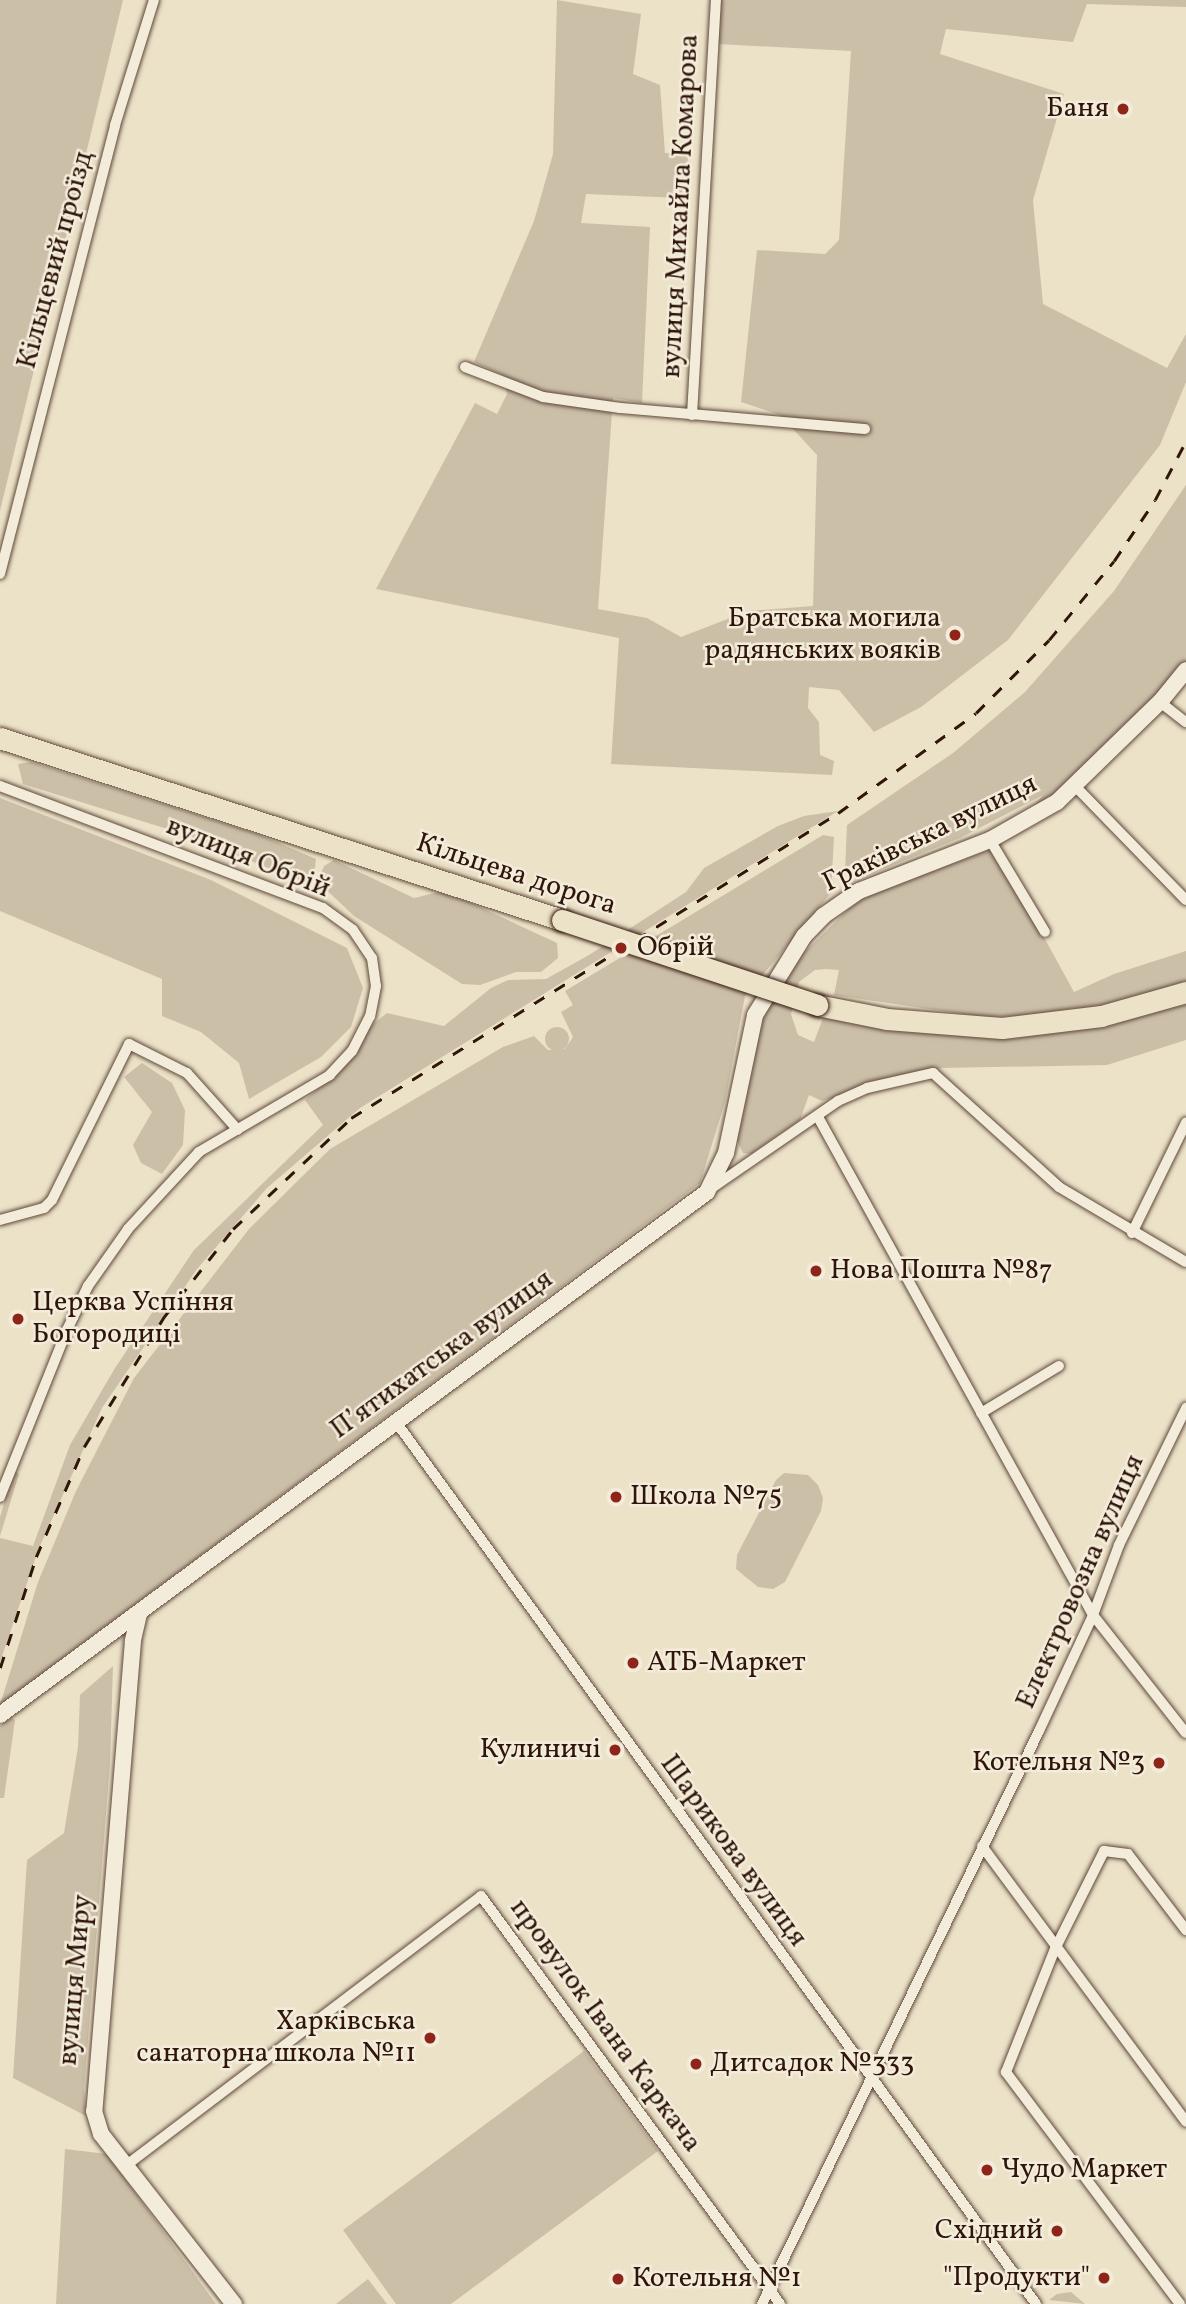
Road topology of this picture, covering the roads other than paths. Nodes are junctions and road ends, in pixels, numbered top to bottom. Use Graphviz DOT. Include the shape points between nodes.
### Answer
graph roads {
  1 [pos="155,0"];
  2 [pos="716,0"];
  3 [pos="465,367"];
  4 [pos="692,415"];
  5 [pos="865,429"];
  6 [pos="0,574"];
  7 [pos="1186,670"];
  8 [pos="1160,702"];
  9 [pos="1186,722"];
  10 [pos="0,738"];
  11 [pos="0,786"];
  12 [pos="1075,786"];
  13 [pos="990,840"];
  14 [pos="1186,900"];
  15 [pos="1045,932"];
  16 [pos="1186,992"];
  17 [pos="818,1117"];
  18 [pos="1186,1123"];
  19 [pos="238,1130"];
  20 [pos="707,1192"];
  21 [pos="0,1220"];
  22 [pos="1132,1233"];
  23 [pos="1186,1262"];
  24 [pos="1059,1366"];
  25 [pos="1186,1408"];
  26 [pos="981,1413"];
  27 [pos="396,1422"];
  28 [pos="0,1497"];
  29 [pos="139,1614"];
  30 [pos="1093,1615"];
  31 [pos="0,1715"];
  32 [pos="1186,1733"];
  33 [pos="982,1846"];
  34 [pos="1186,1930"];
  35 [pos="1055,1949"];
  36 [pos="869,2078"];
  37 [pos="1186,2122"];
  38 [pos="128,2164"];
  39 [pos="769,2289"];
  40 [pos="234,2304"];
  41 [pos="762,2304"];
  42 [pos="780,2304"];
  43 [pos="1036,2304"];
  44 [pos="1180,2304"];
  1 -- 6 [label="street, Кільцевий проїзд" via="115,125"];
  2 -- 4 [label="street, вулиця Михайла Комарова"];
  3 -- 4 [label="street, вулиця Михайла Комарова" via="543,397"];
  4 -- 5 [label="street, вулиця Михайла Комарова"];
  7 -- 8 [label="street, Граківська вулиця"];
  8 -- 9 [label="street"];
  8 -- 12 [label="street, Граківська вулиця"];
  10 -- 16 [label="highway, Кільцева дорога, bridge" via="817,1005 887,1019 1002,1028 1101,1016"];
  11 -- 19 [label="street, вулиця Обрій" via="323,908 353,930 372,958 376,986 370,1016 352,1051 302,1095"];
  12 -- 13 [label="street, Граківська вулиця" via="1026,823"];
  12 -- 14 [label="street"];
  13 -- 15 [label="street"];
  13 -- 20 [label="street, Граківська вулиця" via="859,891 823,915 804,936 755,1015 726,1153"];
  17 -- 20 [label="street, П’ятихатська вулиця"];
  17 -- 22 [label="street, П’ятихатська вулиця" via="838,1101 867,1088 933,1073 1059,1187"];
  17 -- 26 [label="street"];
  18 -- 22 [label="street"];
  19 -- 21 [label="street" via="187,1073 129,1044 52,1200 44,1208"];
  19 -- 28 [label="street, вулиця Обрій" via="199,1153 128,1229 88,1286 27,1421"];
  20 -- 27 [label="street, П’ятихатська вулиця"];
  22 -- 23 [label="street"];
  24 -- 26 [label="street"];
  25 -- 30 [label="street, Електровозна вулиця" via="1119,1545"];
  26 -- 30 [label="street"];
  27 -- 29 [label="street, П’ятихатська вулиця"];
  27 -- 36 [label="street, Шарикова вулиця"];
  29 -- 31 [label="street, П’ятихатська вулиця"];
  29 -- 38 [label="street, вулиця Миру" via="93,2088 102,2134"];
  30 -- 32 [label="street"];
  30 -- 33 [label="street, Електровозна вулиця"];
  33 -- 35 [label="street"];
  33 -- 36 [label="street, Електровозна вулиця"];
  34 -- 35 [label="street" via="1128,1854 1104,1851"];
  35 -- 37 [label="street"];
  35 -- 44 [label="street" via="1006,2072"];
  36 -- 39 [label="street, Електровозна вулиця"];
  36 -- 43 [label="street, Шарикова вулиця"];
  38 -- 39 [label="street, провулок Івана Каркача" via="481,1895"];
  38 -- 40 [label="street, вулиця Миру"];
  39 -- 41 [label="street, Електровозна вулиця"];
  39 -- 42 [label="street, провулок Івана Каркача"];
}
